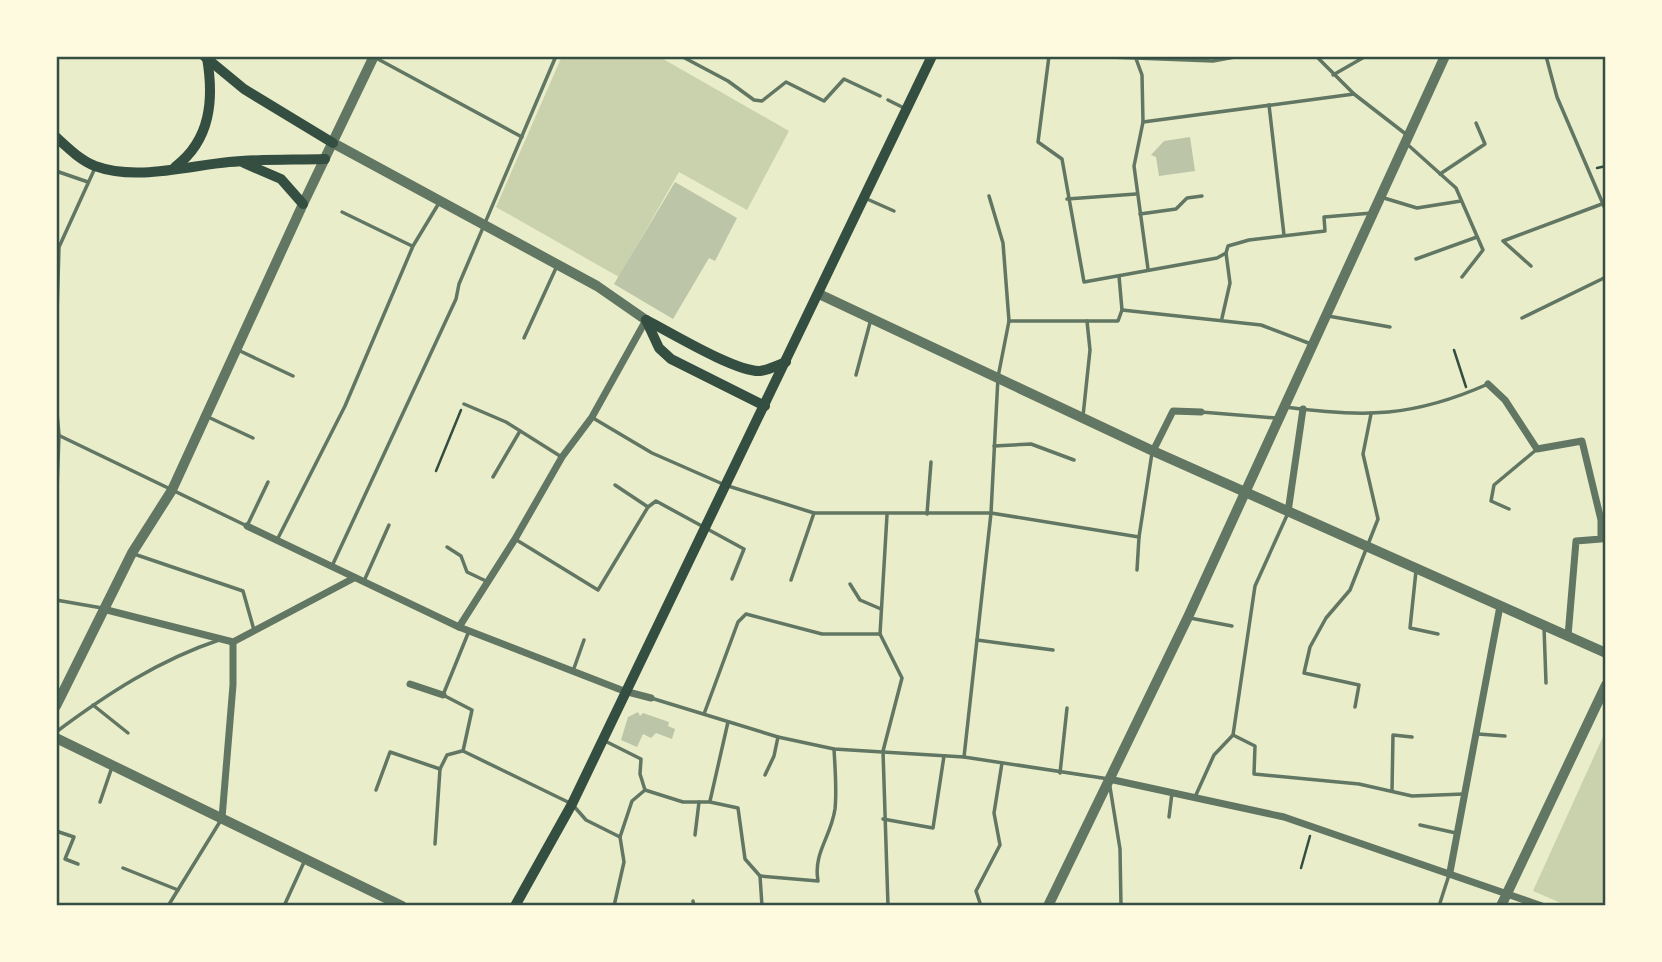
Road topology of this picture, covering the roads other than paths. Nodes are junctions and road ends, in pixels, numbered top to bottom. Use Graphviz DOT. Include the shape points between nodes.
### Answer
graph roads {
  1 [pos="373,56"];
  2 [pos="556,56"];
  3 [pos="681,56"];
  4 [pos="932,56"];
  5 [pos="1049,56"];
  6 [pos="1083,56"];
  7 [pos="1240,56"];
  8 [pos="1316,56"];
  9 [pos="1366,56"];
  10 [pos="1445,56"];
  11 [pos="1546,56"];
  12 [pos="206,57"];
  13 [pos="1135,57"];
  14 [pos="1212,58"];
  15 [pos="1334,75"];
  16 [pos="1354,94"];
  17 [pos="880,96"];
  18 [pos="888,100"];
  19 [pos="1269,105"];
  20 [pos="906,109"];
  21 [pos="1143,122"];
  22 [pos="1476,123"];
  23 [pos="522,137"];
  24 [pos="56,138"];
  25 [pos="1407,139"];
  26 [pos="333,143"];
  27 [pos="326,159"];
  28 [pos="241,162"];
  29 [pos="96,166"];
  30 [pos="173,168"];
  31 [pos="56,171"];
  32 [pos="1440,174"];
  33 [pos="88,182"];
  34 [pos="1136,194"];
  35 [pos="989,196"];
  36 [pos="1202,196"];
  37 [pos="1382,197"];
  38 [pos="865,198"];
  39 [pos="1067,199"];
  40 [pos="1462,201"];
  41 [pos="439,203"];
  42 [pos="303,204"];
  43 [pos="1602,204"];
  44 [pos="894,211"];
  45 [pos="1606,211"];
  46 [pos="342,212"];
  47 [pos="1374,213"];
  48 [pos="1140,214"];
  49 [pos="483,226"];
  50 [pos="1284,235"];
  51 [pos="1478,237"];
  52 [pos="413,246"];
  53 [pos="1226,253"];
  54 [pos="1416,259"];
  55 [pos="1531,265"];
  56 [pos="557,266"];
  57 [pos="1148,269"];
  58 [pos="1119,276"];
  59 [pos="1606,276"];
  60 [pos="1462,277"];
  61 [pos="819,293"];
  62 [pos="1122,310"];
  63 [pos="1328,316"];
  64 [pos="872,317"];
  65 [pos="1222,318"];
  66 [pos="1522,318"];
  67 [pos="646,320"];
  68 [pos="1009,321"];
  69 [pos="1087,321"];
  70 [pos="1390,327"];
  71 [pos="524,338"];
  72 [pos="1314,345"];
  73 [pos="56,347"];
  74 [pos="238,350"];
  75 [pos="786,362"];
  76 [pos="856,375"];
  77 [pos="293,376"];
  78 [pos="998,377"];
  79 [pos="1488,384"];
  80 [pos="56,402"];
  81 [pos="464,404"];
  82 [pos="765,406"];
  83 [pos="1283,406"];
  84 [pos="1303,409"];
  85 [pos="1201,412"];
  86 [pos="1371,414"];
  87 [pos="206,416"];
  88 [pos="592,417"];
  89 [pos="1083,417"];
  90 [pos="1278,418"];
  91 [pos="520,431"];
  92 [pos="58,435"];
  93 [pos="253,438"];
  94 [pos="994,446"];
  95 [pos="1537,449"];
  96 [pos="1153,451"];
  97 [pos="562,457"];
  98 [pos="1074,460"];
  99 [pos="931,462"];
  100 [pos="493,477"];
  101 [pos="268,482"];
  102 [pos="615,485"];
  103 [pos="725,485"];
  104 [pos="172,489"];
  105 [pos="1244,491"];
  106 [pos="648,507"];
  107 [pos="1509,509"];
  108 [pos="1288,512"];
  109 [pos="814,513"];
  110 [pos="991,513"];
  111 [pos="927,514"];
  112 [pos="887,515"];
  113 [pos="56,518"];
  114 [pos="247,526"];
  115 [pos="389,526"];
  116 [pos="706,528"];
  117 [pos="1139,537"];
  118 [pos="515,539"];
  119 [pos="277,540"];
  120 [pos="447,547"];
  121 [pos="1367,547"];
  122 [pos="132,553"];
  123 [pos="332,566"];
  124 [pos="1416,568"];
  125 [pos="1137,570"];
  126 [pos="354,578"];
  127 [pos="732,579"];
  128 [pos="791,580"];
  129 [pos="363,582"];
  130 [pos="488,582"];
  131 [pos="850,584"];
  132 [pos="56,600"];
  133 [pos="1500,606"];
  134 [pos="103,609"];
  135 [pos="881,609"];
  136 [pos="1188,617"];
  137 [pos="1544,625"];
  138 [pos="1233,626"];
  139 [pos="459,627"];
  140 [pos="254,631"];
  141 [pos="469,631"];
  142 [pos="880,634"];
  143 [pos="1438,634"];
  144 [pos="1568,636"];
  145 [pos="221,639"];
  146 [pos="584,639"];
  147 [pos="977,640"];
  148 [pos="233,642"];
  149 [pos="1053,650"];
  150 [pos="1606,653"];
  151 [pos="573,671"];
  152 [pos="1546,683"];
  153 [pos="410,684"];
  154 [pos="1606,685"];
  155 [pos="624,691"];
  156 [pos="443,695"];
  157 [pos="651,698"];
  158 [pos="93,705"];
  159 [pos="56,706"];
  160 [pos="1355,707"];
  161 [pos="1068,708"];
  162 [pos="704,714"];
  163 [pos="728,722"];
  164 [pos="128,733"];
  165 [pos="1476,734"];
  166 [pos="1233,735"];
  167 [pos="57,736"];
  168 [pos="1505,736"];
  169 [pos="778,737"];
  170 [pos="1412,737"];
  171 [pos="603,740"];
  172 [pos="834,748"];
  173 [pos="56,751"];
  174 [pos="463,751"];
  175 [pos="883,751"];
  176 [pos="944,756"];
  177 [pos="964,757"];
  178 [pos="1002,763"];
  179 [pos="112,765"];
  180 [pos="440,769"];
  181 [pos="1060,773"];
  182 [pos="765,775"];
  183 [pos="1109,779"];
  184 [pos="376,790"];
  185 [pos="645,790"];
  186 [pos="1392,791"];
  187 [pos="1172,793"];
  188 [pos="1464,794"];
  189 [pos="1194,797"];
  190 [pos="100,802"];
  191 [pos="699,802"];
  192 [pos="710,802"];
  193 [pos="572,804"];
  194 [pos="1169,817"];
  195 [pos="222,818"];
  196 [pos="883,819"];
  197 [pos="1420,825"];
  198 [pos="56,831"];
  199 [pos="1457,833"];
  200 [pos="695,835"];
  201 [pos="620,837"];
  202 [pos="435,844"];
  203 [pos="305,860"];
  204 [pos="78,864"];
  205 [pos="123,869"];
  206 [pos="1450,872"];
  207 [pos="760,876"];
  208 [pos="178,890"];
  209 [pos="1507,892"];
  210 [pos="168,906"];
  211 [pos="284,906"];
  212 [pos="402,906"];
  213 [pos="514,906"];
  214 [pos="614,906"];
  215 [pos="762,906"];
  216 [pos="888,906"];
  217 [pos="981,906"];
  218 [pos="1048,906"];
  219 [pos="1121,906"];
  220 [pos="1439,906"];
  221 [pos="1501,906"];
  222 [pos="1542,906"];
  1 -- 23 [label="lane"];
  1 -- 26 [label="street"];
  2 -- 23 [label="lane"];
  3 -- 17 [label="lane" via="754,100 762,101 786,82 824,101 845,79"];
  4 -- 20 [label="main road"];
  5 -- 39 [label="lane" via="1038,142 1062,159"];
  6 -- 13 [label="lane"];
  7 -- 14 [label="lane"];
  8 -- 15 [label="lane"];
  9 -- 15 [label="lane"];
  10 -- 25 [label="street"];
  11 -- 43 [label="lane" via="1557,97"];
  12 -- 26 [label="main road" via="244,89"];
  12 -- 30 [label="main road" via="212,95 204,131 191,155"];
  13 -- 14 [label="lane"];
  13 -- 21 [label="lane" via="1142,75"];
  15 -- 16 [label="lane"];
  16 -- 19 [label="lane"];
  16 -- 25 [label="lane"];
  18 -- 20 [label="lane"];
  19 -- 21 [label="lane"];
  19 -- 50 [label="lane"];
  20 -- 38 [label="main road"];
  21 -- 34 [label="lane" via="1134,166"];
  22 -- 32 [label="lane" via="1485,144"];
  23 -- 49 [label="lane"];
  24 -- 29 [label="main road" via="74,155"];
  25 -- 32 [label="lane"];
  25 -- 37 [label="street"];
  26 -- 27 [label="street"];
  26 -- 41 [label="street"];
  27 -- 28 [label="main road"];
  27 -- 42 [label="street"];
  28 -- 30 [label="main road"];
  28 -- 42 [label="main road" via="281,179"];
  29 -- 30 [label="main road" via="129,171"];
  29 -- 33 [label="lane"];
  31 -- 33 [label="lane"];
  32 -- 40 [label="lane" via="1456,188"];
  33 -- 73 [label="lane" via="60,247"];
  34 -- 39 [label="lane"];
  34 -- 48 [label="lane"];
  35 -- 68 [label="lane" via="1003,243"];
  36 -- 48 [label="lane" via="1188,198 1176,209"];
  37 -- 40 [label="lane" via="1417,208"];
  37 -- 47 [label="street"];
  38 -- 44 [label="lane"];
  38 -- 61 [label="main road"];
  39 -- 58 [label="lane" via="1084,282"];
  40 -- 51 [label="lane"];
  41 -- 49 [label="street"];
  41 -- 52 [label="lane"];
  42 -- 74 [label="street"];
  43 -- 45 [label="lane"];
  43 -- 55 [label="lane" via="1503,241"];
  46 -- 52 [label="lane"];
  47 -- 50 [label="lane" via="1324,217 1325,231"];
  47 -- 63 [label="street"];
  48 -- 57 [label="lane"];
  49 -- 56 [label="street"];
  49 -- 123 [label="lane" via="422,378"];
  50 -- 53 [label="lane" via="1228,246"];
  51 -- 54 [label="lane"];
  51 -- 60 [label="lane" via="1483,250"];
  52 -- 119 [label="lane" via="345,407"];
  53 -- 57 [label="lane"];
  53 -- 65 [label="lane" via="1230,283"];
  56 -- 67 [label="street" via="597,286"];
  56 -- 71 [label="lane"];
  57 -- 58 [label="lane"];
  58 -- 62 [label="lane"];
  59 -- 66 [label="lane"];
  61 -- 64 [label="street"];
  61 -- 75 [label="main road"];
  62 -- 65 [label="lane"];
  62 -- 69 [label="lane" via="1118,321"];
  63 -- 70 [label="lane"];
  63 -- 72 [label="street"];
  64 -- 76 [label="lane"];
  64 -- 78 [label="street"];
  65 -- 72 [label="lane" via="1261,325"];
  67 -- 75 [label="main road" via="708,352 759,371"];
  67 -- 82 [label="main road" via="659,348 671,359"];
  67 -- 88 [label="street"];
  68 -- 69 [label="lane"];
  68 -- 78 [label="lane"];
  69 -- 89 [label="lane" via="1090,350"];
  72 -- 83 [label="street"];
  74 -- 77 [label="lane"];
  74 -- 87 [label="street"];
  75 -- 82 [label="main road"];
  78 -- 89 [label="street"];
  78 -- 94 [label="lane"];
  79 -- 86 [label="lane" via="1402,413"];
  79 -- 95 [label="street" via="1505,400"];
  80 -- 92 [label="lane"];
  81 -- 91 [label="lane"];
  82 -- 103 [label="main road"];
  83 -- 84 [label="lane"];
  83 -- 90 [label="street"];
  84 -- 86 [label="lane"];
  84 -- 108 [label="street"];
  85 -- 90 [label="lane"];
  85 -- 96 [label="street" via="1173,411"];
  86 -- 121 [label="lane" via="1363,454 1378,519"];
  87 -- 93 [label="lane"];
  87 -- 104 [label="street"];
  88 -- 97 [label="street"];
  88 -- 103 [label="lane" via="652,453"];
  89 -- 96 [label="street"];
  90 -- 105 [label="street"];
  91 -- 97 [label="lane"];
  91 -- 100 [label="lane"];
  92 -- 104 [label="lane"];
  92 -- 113 [label="lane"];
  94 -- 98 [label="lane" via="1031,444"];
  94 -- 110 [label="lane"];
  95 -- 107 [label="lane" via="1494,485 1491,501"];
  95 -- 144 [label="street" via="1582,441 1601,520 1601,539 1576,541"];
  96 -- 105 [label="street"];
  96 -- 117 [label="lane"];
  97 -- 118 [label="street"];
  99 -- 111 [label="lane"];
  101 -- 114 [label="lane"];
  102 -- 106 [label="lane"];
  103 -- 109 [label="lane"];
  103 -- 116 [label="main road"];
  104 -- 114 [label="lane"];
  104 -- 122 [label="street"];
  105 -- 108 [label="street"];
  105 -- 136 [label="street"];
  106 -- 116 [label="lane" via="656,501"];
  106 -- 118 [label="lane" via="598,590"];
  108 -- 121 [label="street"];
  108 -- 166 [label="lane" via="1255,586"];
  109 -- 112 [label="lane"];
  109 -- 128 [label="lane"];
  110 -- 111 [label="lane"];
  110 -- 117 [label="lane"];
  110 -- 147 [label="lane"];
  111 -- 112 [label="lane"];
  112 -- 135 [label="lane"];
  114 -- 119 [label="street"];
  115 -- 129 [label="lane"];
  116 -- 127 [label="lane" via="744,549"];
  116 -- 155 [label="main road"];
  117 -- 125 [label="lane"];
  118 -- 130 [label="street"];
  119 -- 123 [label="street"];
  120 -- 130 [label="lane" via="461,556 467,572"];
  121 -- 124 [label="street"];
  121 -- 160 [label="lane" via="1350,590 1326,618 1310,647 1304,673 1359,685"];
  122 -- 134 [label="street"];
  122 -- 140 [label="lane" via="243,590"];
  123 -- 126 [label="street"];
  124 -- 133 [label="street"];
  124 -- 143 [label="lane" via="1410,628"];
  126 -- 129 [label="street"];
  126 -- 140 [label="street"];
  129 -- 139 [label="street"];
  130 -- 139 [label="street"];
  131 -- 135 [label="lane" via="860,600"];
  132 -- 134 [label="lane"];
  133 -- 137 [label="street"];
  133 -- 165 [label="street"];
  134 -- 145 [label="street"];
  134 -- 159 [label="street"];
  135 -- 142 [label="lane"];
  136 -- 138 [label="lane"];
  136 -- 183 [label="street"];
  137 -- 144 [label="street"];
  137 -- 152 [label="lane"];
  139 -- 141 [label="street"];
  140 -- 148 [label="street"];
  141 -- 151 [label="street"];
  141 -- 156 [label="lane"];
  142 -- 162 [label="lane" via="822,634 746,614 738,622"];
  142 -- 175 [label="lane" via="902,678"];
  144 -- 150 [label="street"];
  145 -- 148 [label="street"];
  145 -- 158 [label="lane" via="189,650"];
  146 -- 151 [label="lane"];
  147 -- 149 [label="lane"];
  147 -- 177 [label="lane"];
  148 -- 195 [label="street"];
  151 -- 155 [label="street"];
  153 -- 156 [label="street"];
  154 -- 209 [label="street"];
  155 -- 157 [label="street"];
  155 -- 171 [label="main road"];
  156 -- 174 [label="lane" via="472,710"];
  157 -- 162 [label="lane"];
  158 -- 164 [label="lane"];
  158 -- 167 [label="lane"];
  161 -- 181 [label="lane"];
  162 -- 163 [label="lane"];
  163 -- 169 [label="lane"];
  163 -- 192 [label="lane"];
  165 -- 168 [label="lane"];
  165 -- 188 [label="street"];
  166 -- 186 [label="lane" via="1255,746 1254,774"];
  166 -- 189 [label="lane" via="1213,755"];
  167 -- 173 [label="lane"];
  167 -- 179 [label="street"];
  169 -- 172 [label="lane"];
  169 -- 182 [label="lane"];
  170 -- 186 [label="lane" via="1393,735"];
  171 -- 185 [label="lane" via="641,759"];
  171 -- 193 [label="main road"];
  172 -- 175 [label="lane"];
  172 -- 207 [label="lane" via="835,808 815,863 818,881"];
  174 -- 180 [label="lane" via="447,755"];
  174 -- 193 [label="lane"];
  175 -- 176 [label="lane"];
  175 -- 196 [label="lane"];
  176 -- 177 [label="lane"];
  176 -- 196 [label="lane" via="933,828"];
  177 -- 178 [label="lane"];
  178 -- 181 [label="lane"];
  178 -- 217 [label="lane" via="994,813 1000,845 976,891"];
  179 -- 190 [label="lane"];
  179 -- 195 [label="street"];
  180 -- 184 [label="lane" via="390,752"];
  180 -- 202 [label="lane"];
  181 -- 183 [label="lane"];
  183 -- 187 [label="street"];
  183 -- 218 [label="street"];
  183 -- 219 [label="lane" via="1120,849"];
  185 -- 191 [label="lane"];
  185 -- 201 [label="lane" via="632,801"];
  186 -- 188 [label="lane" via="1412,796"];
  187 -- 189 [label="street"];
  187 -- 194 [label="lane"];
  188 -- 199 [label="street"];
  189 -- 206 [label="street" via="1284,817"];
  191 -- 192 [label="lane"];
  191 -- 200 [label="lane"];
  192 -- 207 [label="lane" via="738,808 745,859"];
  193 -- 201 [label="lane" via="586,820"];
  193 -- 213 [label="main road"];
  195 -- 203 [label="street"];
  195 -- 208 [label="lane"];
  196 -- 216 [label="lane"];
  197 -- 199 [label="lane"];
  198 -- 204 [label="lane" via="74,837 65,859"];
  199 -- 206 [label="street"];
  201 -- 214 [label="lane" via="624,862"];
  203 -- 211 [label="lane"];
  203 -- 212 [label="street"];
  205 -- 208 [label="lane"];
  206 -- 209 [label="street"];
  206 -- 220 [label="lane"];
  207 -- 215 [label="lane"];
  208 -- 210 [label="lane"];
  209 -- 221 [label="street"];
  209 -- 222 [label="street"];
}
